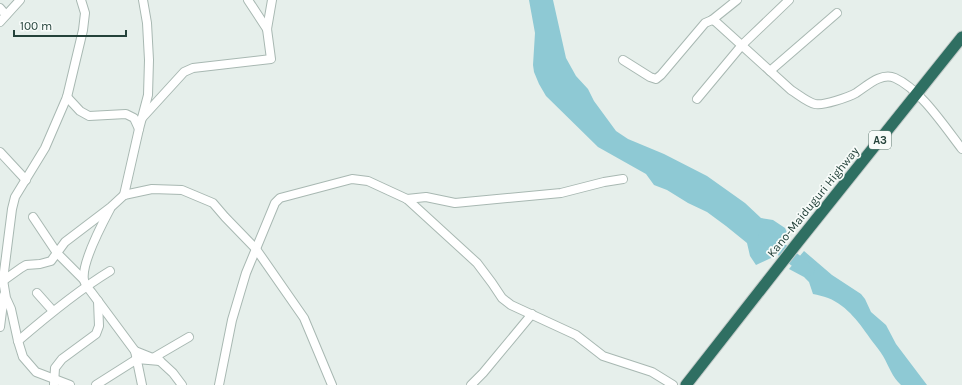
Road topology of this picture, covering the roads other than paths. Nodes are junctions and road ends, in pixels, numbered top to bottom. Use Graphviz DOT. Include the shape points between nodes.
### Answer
graph roads {
  1 [pos="20,0"];
  2 [pos="81,0"];
  3 [pos="143,0"];
  4 [pos="248,0"];
  5 [pos="272,0"];
  6 [pos="737,0"];
  7 [pos="789,0"];
  8 [pos="0,8"];
  9 [pos="837,13"];
  10 [pos="6,15"];
  11 [pos="712,20"];
  12 [pos="0,22"];
  13 [pos="267,29"];
  14 [pos="962,37"];
  15 [pos="742,45"];
  16 [pos="623,60"];
  17 [pos="770,71"];
  18 [pos="917,93"];
  19 [pos="67,97"];
  20 [pos="696,99"];
  21 [pos="142,118"];
  22 [pos="139,129"];
  23 [pos="962,149"];
  24 [pos="0,152"];
  25 [pos="623,179"];
  26 [pos="26,180"];
  27 [pos="124,195"];
  28 [pos="407,199"];
  29 [pos="111,207"];
  30 [pos="33,217"];
  31 [pos="256,249"];
  32 [pos="57,253"];
  33 [pos="110,271"];
  34 [pos="85,282"];
  35 [pos="2,283"];
  36 [pos="37,293"];
  37 [pos="98,301"];
  38 [pos="53,311"];
  39 [pos="532,314"];
  40 [pos="0,327"];
  41 [pos="188,337"];
  42 [pos="18,341"];
  43 [pos="136,355"];
  44 [pos="156,359"];
  45 [pos="54,382"];
  46 [pos="70,385"];
  47 [pos="96,385"];
  48 [pos="142,385"];
  49 [pos="182,385"];
  50 [pos="219,385"];
  51 [pos="332,385"];
  52 [pos="471,385"];
  53 [pos="673,385"];
  54 [pos="686,385"];
  1 -- 10 [label="street"];
  2 -- 19 [label="street" via="85,13 83,30"];
  3 -- 21 [label="street" via="149,60 148,95"];
  4 -- 13 [label="street"];
  5 -- 13 [label="street"];
  6 -- 11 [label="street"];
  7 -- 15 [label="street"];
  8 -- 10 [label="street"];
  9 -- 17 [label="street"];
  10 -- 12 [label="street"];
  11 -- 15 [label="street"];
  11 -- 16 [label="street" via="705,23 656,79"];
  13 -- 21 [label="street" via="271,59 193,68 184,72"];
  14 -- 18 [label="highway, Kano-Maiduguri Highway / A3"];
  15 -- 17 [label="street"];
  15 -- 20 [label="street"];
  17 -- 18 [label="street" via="791,90 816,105 855,94 882,77 894,77"];
  18 -- 23 [label="street"];
  18 -- 54 [label="highway, Kano-Maiduguri Highway / A3"];
  19 -- 22 [label="street" via="80,111 89,116 126,114 134,118"];
  19 -- 26 [label="street" via="45,148"];
  21 -- 22 [label="street"];
  22 -- 27 [label="street"];
  24 -- 26 [label="street"];
  25 -- 28 [label="street" via="561,193 454,203 426,197"];
  26 -- 35 [label="street" via="15,197 12,209"];
  27 -- 29 [label="street"];
  27 -- 31 [label="street" via="152,189 182,190 213,203"];
  28 -- 31 [label="street" via="368,181 352,179 280,198 275,203"];
  28 -- 39 [label="street" via="477,263 502,298"];
  29 -- 32 [label="street" via="65,242"];
  29 -- 34 [label="street" via="86,261"];
  30 -- 32 [label="street"];
  31 -- 50 [label="street" via="232,320"];
  31 -- 51 [label="street" via="304,318"];
  32 -- 34 [label="street"];
  32 -- 35 [label="street" via="51,260 26,265"];
  33 -- 34 [label="street"];
  34 -- 37 [label="street"];
  34 -- 38 [label="street"];
  35 -- 40 [label="street" via="4,302"];
  35 -- 42 [label="street"];
  36 -- 38 [label="street"];
  37 -- 43 [label="street"];
  37 -- 45 [label="street" via="99,326 96,334 62,358 55,368"];
  38 -- 42 [label="street"];
  39 -- 52 [label="street"];
  39 -- 53 [label="street" via="576,335 603,356 652,372"];
  41 -- 44 [label="street"];
  42 -- 45 [label="street" via="23,357 36,372"];
  43 -- 44 [label="street"];
  43 -- 47 [label="street"];
  43 -- 48 [label="street"];
  44 -- 49 [label="street" via="173,373"];
  45 -- 46 [label="street"];
}
